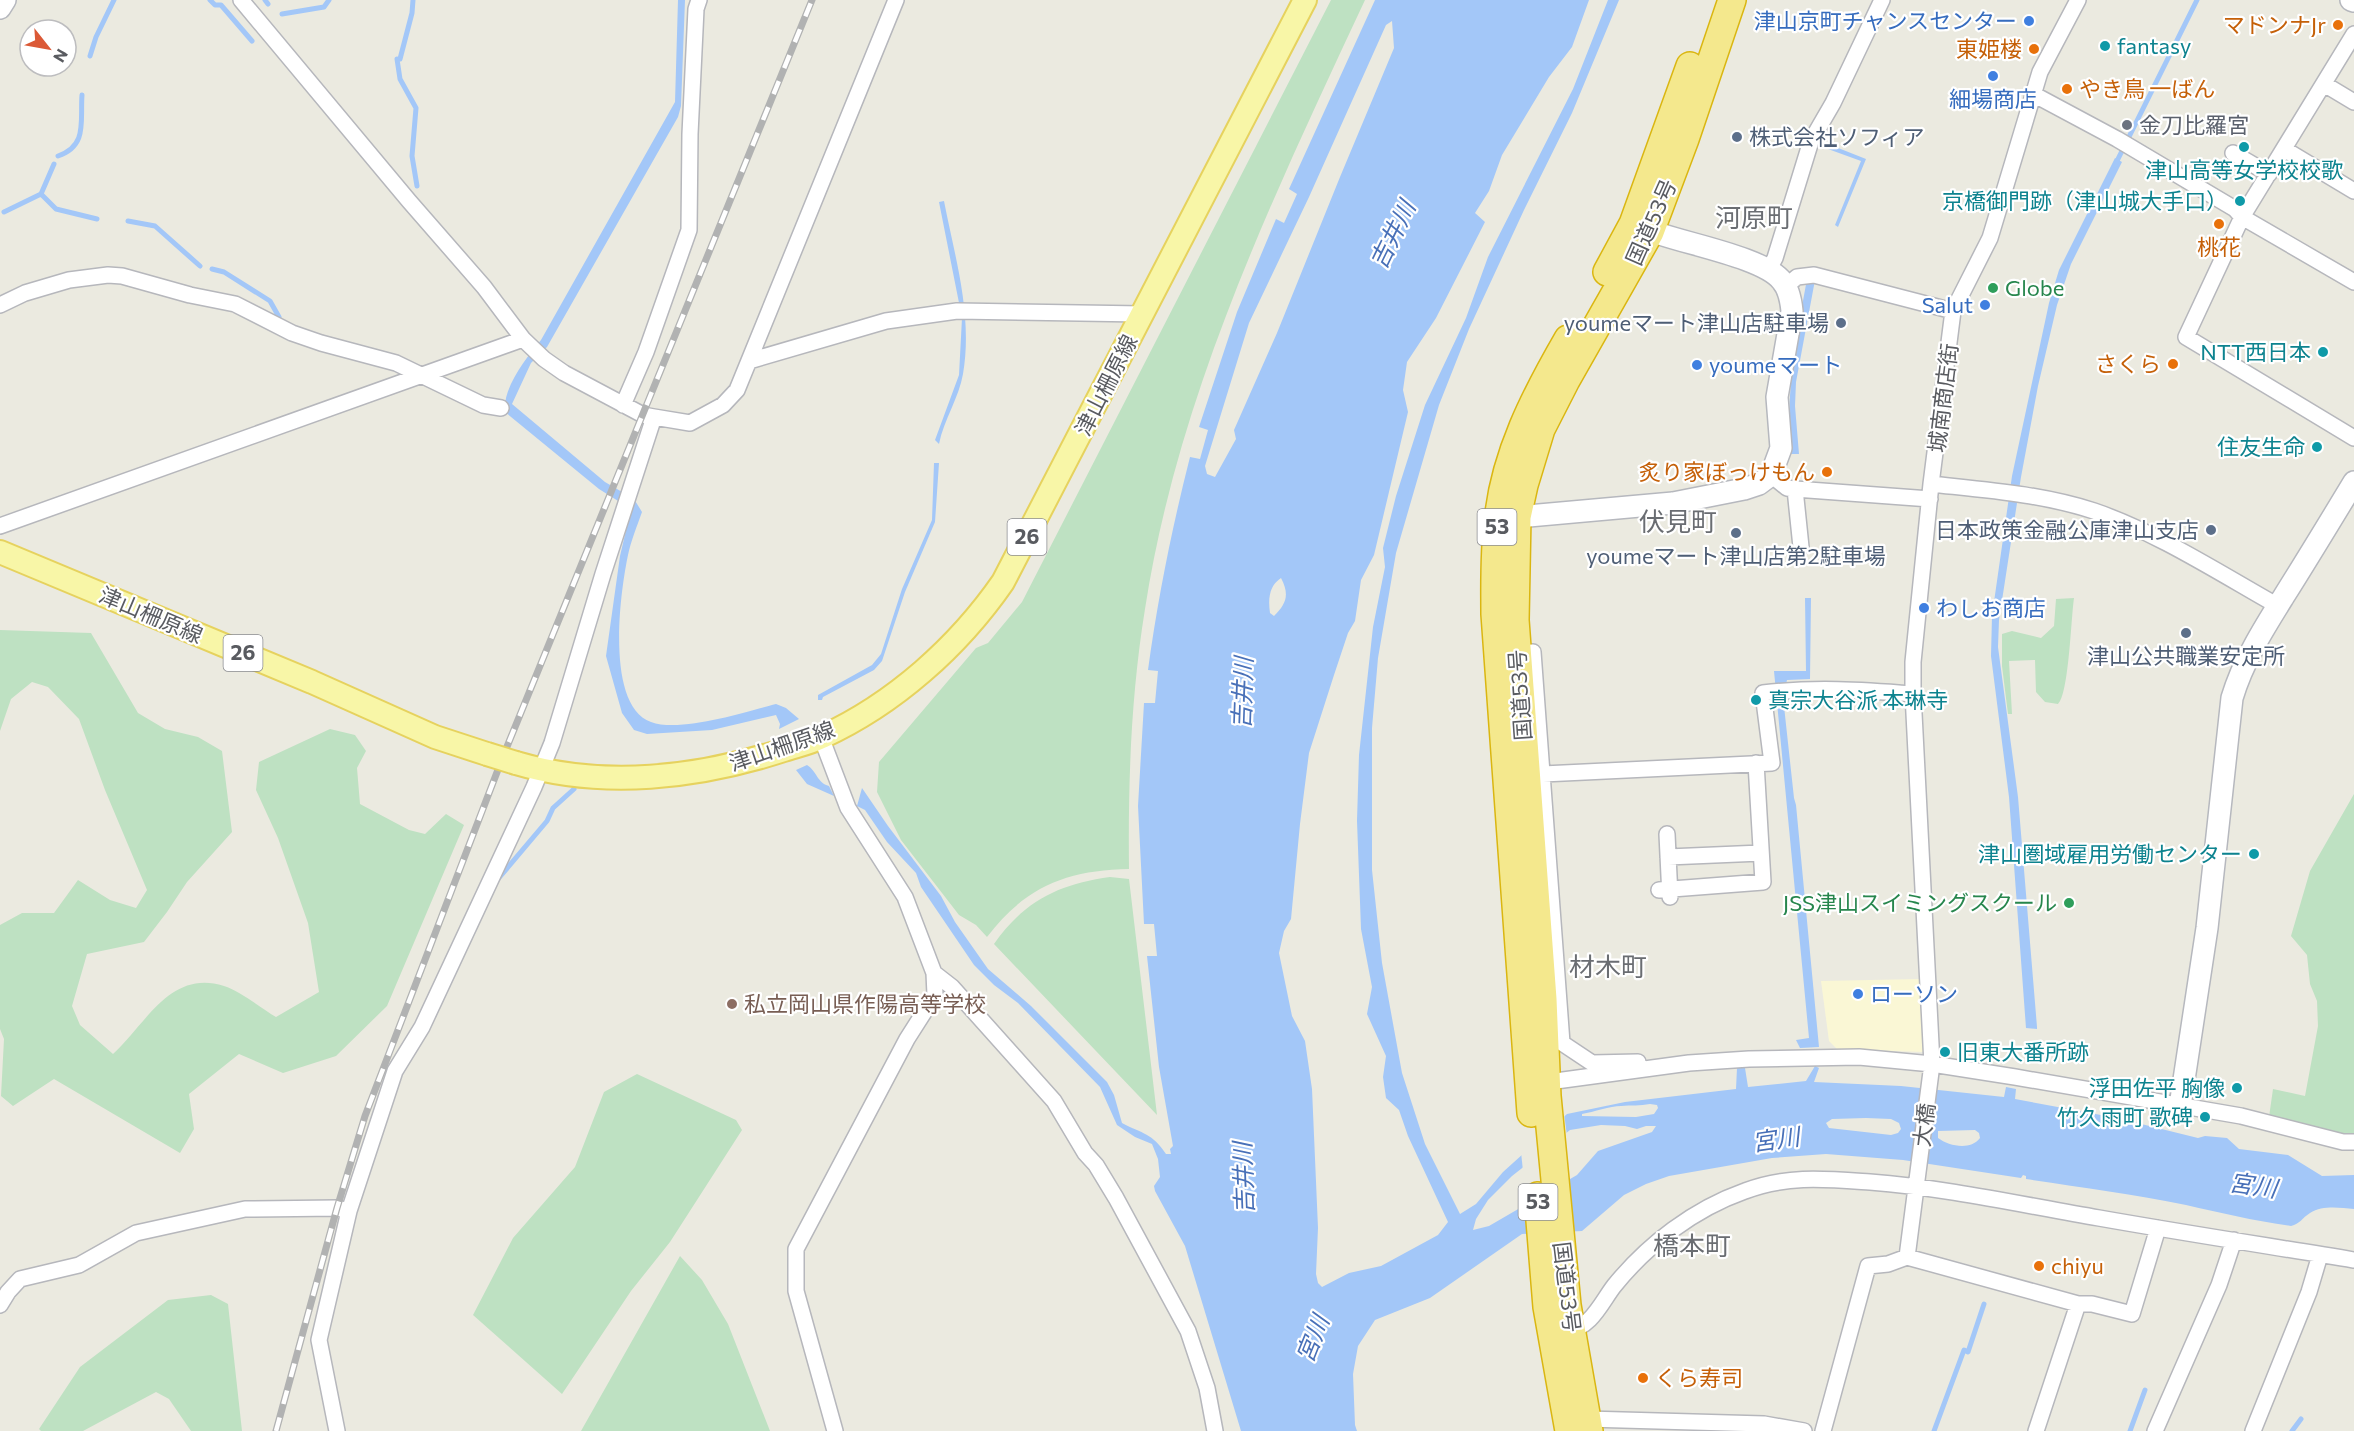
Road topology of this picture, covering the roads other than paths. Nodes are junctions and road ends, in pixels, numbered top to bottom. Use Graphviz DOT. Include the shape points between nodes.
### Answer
graph roads {
  1 [pos="5,0"];
  2 [pos="241,0"];
  3 [pos="699,0"];
  4 [pos="896,0"];
  5 [pos="1305,0"];
  6 [pos="1713,0"];
  7 [pos="1732,0"];
  8 [pos="1882,0"];
  9 [pos="2078,0"];
  10 [pos="0,8"];
  11 [pos="2354,34"];
  12 [pos="2324,84"];
  13 [pos="2033,94"];
  14 [pos="2354,102"];
  15 [pos="2284,149"];
  16 [pos="2233,153"];
  17 [pos="2269,174"];
  18 [pos="2354,191"];
  19 [pos="2242,218"];
  20 [pos="1642,228"];
  21 [pos="1768,271"];
  22 [pos="2354,282"];
  23 [pos="1785,287"];
  24 [pos="0,305"];
  25 [pos="1953,311"];
  26 [pos="1143,314"];
  27 [pos="523,339"];
  28 [pos="749,361"];
  29 [pos="423,374"];
  30 [pos="623,405"];
  31 [pos="501,408"];
  32 [pos="654,417"];
  33 [pos="2354,438"];
  34 [pos="1771,475"];
  35 [pos="2354,482"];
  36 [pos="1796,489"];
  37 [pos="1930,492"];
  38 [pos="1517,517"];
  39 [pos="0,526"];
  40 [pos="1801,547"];
  41 [pos="0,552"];
  42 [pos="2278,606"];
  43 [pos="1495,614"];
  44 [pos="1517,653"];
  45 [pos="1913,694"];
  46 [pos="821,737"];
  47 [pos="1756,764"];
  48 [pos="540,770"];
  49 [pos="1543,774"];
  50 [pos="1667,834"];
  51 [pos="1761,853"];
  52 [pos="1668,857"];
  53 [pos="934,973"];
  54 [pos="1689,1063"];
  55 [pos="1932,1064"];
  56 [pos="1538,1090"];
  57 [pos="2180,1106"];
  58 [pos="2354,1142"];
  59 [pos="1916,1186"];
  60 [pos="349,1211"];
  61 [pos="2158,1228"];
  62 [pos="2234,1240"];
  63 [pos="2320,1255"];
  64 [pos="1907,1257"];
  65 [pos="2354,1260"];
  66 [pos="2078,1304"];
  67 [pos="0,1305"];
  68 [pos="1559,1318"];
  69 [pos="1582,1427"];
  70 [pos="337,1431"];
  71 [pos="835,1431"];
  72 [pos="1215,1431"];
  73 [pos="1804,1431"];
  74 [pos="1823,1431"];
  75 [pos="2036,1431"];
  76 [pos="2155,1431"];
  77 [pos="2253,1431"];
  1 -- 10 [label="street"];
  2 -- 27 [label="street" via="484,287"];
  3 -- 30 [label="street" via="689,230"];
  4 -- 28 [label="street"];
  5 -- 26 [label="main road, 津山柵原線 / 26"];
  6 -- 20 [label="highway, 国道53号 / 53"];
  7 -- 20 [label="highway, 国道53号 / 53" via="1685,139"];
  8 -- 21 [label="street" via="1811,141"];
  9 -- 13 [label="street, 城南商店街" via="2040,72"];
  11 -- 12 [label="street"];
  12 -- 14 [label="street"];
  12 -- 15 [label="street"];
  13 -- 19 [label="street" via="2126,144"];
  13 -- 25 [label="street, 城南商店街" via="1990,238"];
  15 -- 17 [label="street"];
  15 -- 18 [label="street"];
  16 -- 17 [label="street"];
  17 -- 19 [label="street"];
  19 -- 22 [label="street"];
  19 -- 33 [label="street" via="2186,337"];
  20 -- 21 [label="street"];
  20 -- 38 [label="highway, 国道53号 / 53" via="1541,429"];
  20 -- 43 [label="highway, 国道53号 / 53" via="1548,373 1524,422 1508,471 1498,521"];
  21 -- 23 [label="street"];
  23 -- 25 [label="street" via="1797,277 1814,275"];
  23 -- 34 [label="street" via="1792,311 1777,397 1781,448"];
  24 -- 29 [label="street" via="69,280 122,276 235,304 302,336"];
  25 -- 37 [label="street, 城南商店街"];
  26 -- 28 [label="street" via="964,311 886,321"];
  26 -- 46 [label="main road, 津山柵原線 / 26" via="1008,572 985,608 963,634 904,686"];
  27 -- 29 [label="street"];
  27 -- 30 [label="street" via="564,373"];
  28 -- 32 [label="street" via="737,390 723,405 690,423"];
  29 -- 31 [label="street" via="483,405"];
  29 -- 39 [label="street"];
  30 -- 32 [label="street"];
  32 -- 48 [label="street" via="552,743"];
  34 -- 36 [label="street" via="1787,488"];
  34 -- 38 [label="street" via="1744,489 1673,503"];
  35 -- 42 [label="street"];
  36 -- 37 [label="street"];
  36 -- 40 [label="street"];
  37 -- 42 [label="street" via="2035,496 2094,512 2132,526"];
  37 -- 45 [label="street, 城南商店街"];
  38 -- 43 [label="street" via="1510,521 1506,532 1502,595"];
  38 -- 44 [label="highway, 国道53号 / 53"];
  41 -- 48 [label="main road, 津山柵原線 / 26, bridge" via="435,736"];
  42 -- 57 [label="street" via="2242,667 2232,698 2207,928"];
  43 -- 56 [label="highway, 国道53号 / 53"];
  44 -- 49 [label="street" via="1533,652"];
  44 -- 56 [label="highway, 国道53号 / 53"];
  45 -- 47 [label="street" via="1838,688 1763,693 1772,763"];
  45 -- 55 [label="street, 大橋"];
  46 -- 48 [label="main road, 津山柵原線 / 26" via="740,764 687,773 597,777"];
  46 -- 53 [label="street" via="848,808 905,897"];
  47 -- 49 [label="street"];
  47 -- 51 [label="street"];
  48 -- 60 [label="street" via="422,1027 395,1071"];
  49 -- 54 [label="street" via="1562,1043 1592,1063"];
  50 -- 52 [label="street"];
  51 -- 52 [label="street"];
  51 -- 52 [label="street" via="1763,882 1666,893"];
  53 -- 71 [label="street" via="934,995 796,1249 796,1291"];
  53 -- 72 [label="street" via="952,987 1054,1101 1096,1165 1188,1331 1207,1388"];
  54 -- 55 [label="street" via="1859,1057"];
  54 -- 56 [label="street"];
  55 -- 57 [label="street"];
  55 -- 59 [label="street, 大橋"];
  56 -- 68 [label="highway, 国道53号 / 53"];
  57 -- 58 [label="street"];
  59 -- 61 [label="street"];
  59 -- 64 [label="street, 大橋"];
  59 -- 68 [label="street" via="1810,1178 1775,1181 1737,1194 1696,1214 1648,1251 1626,1271 1593,1317"];
  60 -- 67 [label="street" via="245,1209 136,1233 79,1265 20,1280"];
  60 -- 70 [label="street" via="319,1340"];
  61 -- 62 [label="street"];
  61 -- 66 [label="street" via="2132,1314"];
  62 -- 63 [label="street"];
  62 -- 76 [label="street" via="2219,1285"];
  63 -- 65 [label="street"];
  63 -- 77 [label="street"];
  64 -- 66 [label="street"];
  64 -- 74 [label="street" via="1868,1266"];
  66 -- 75 [label="street"];
  68 -- 69 [label="highway, 国道53号 / 53"];
  69 -- 73 [label="street" via="1764,1424"];
}
